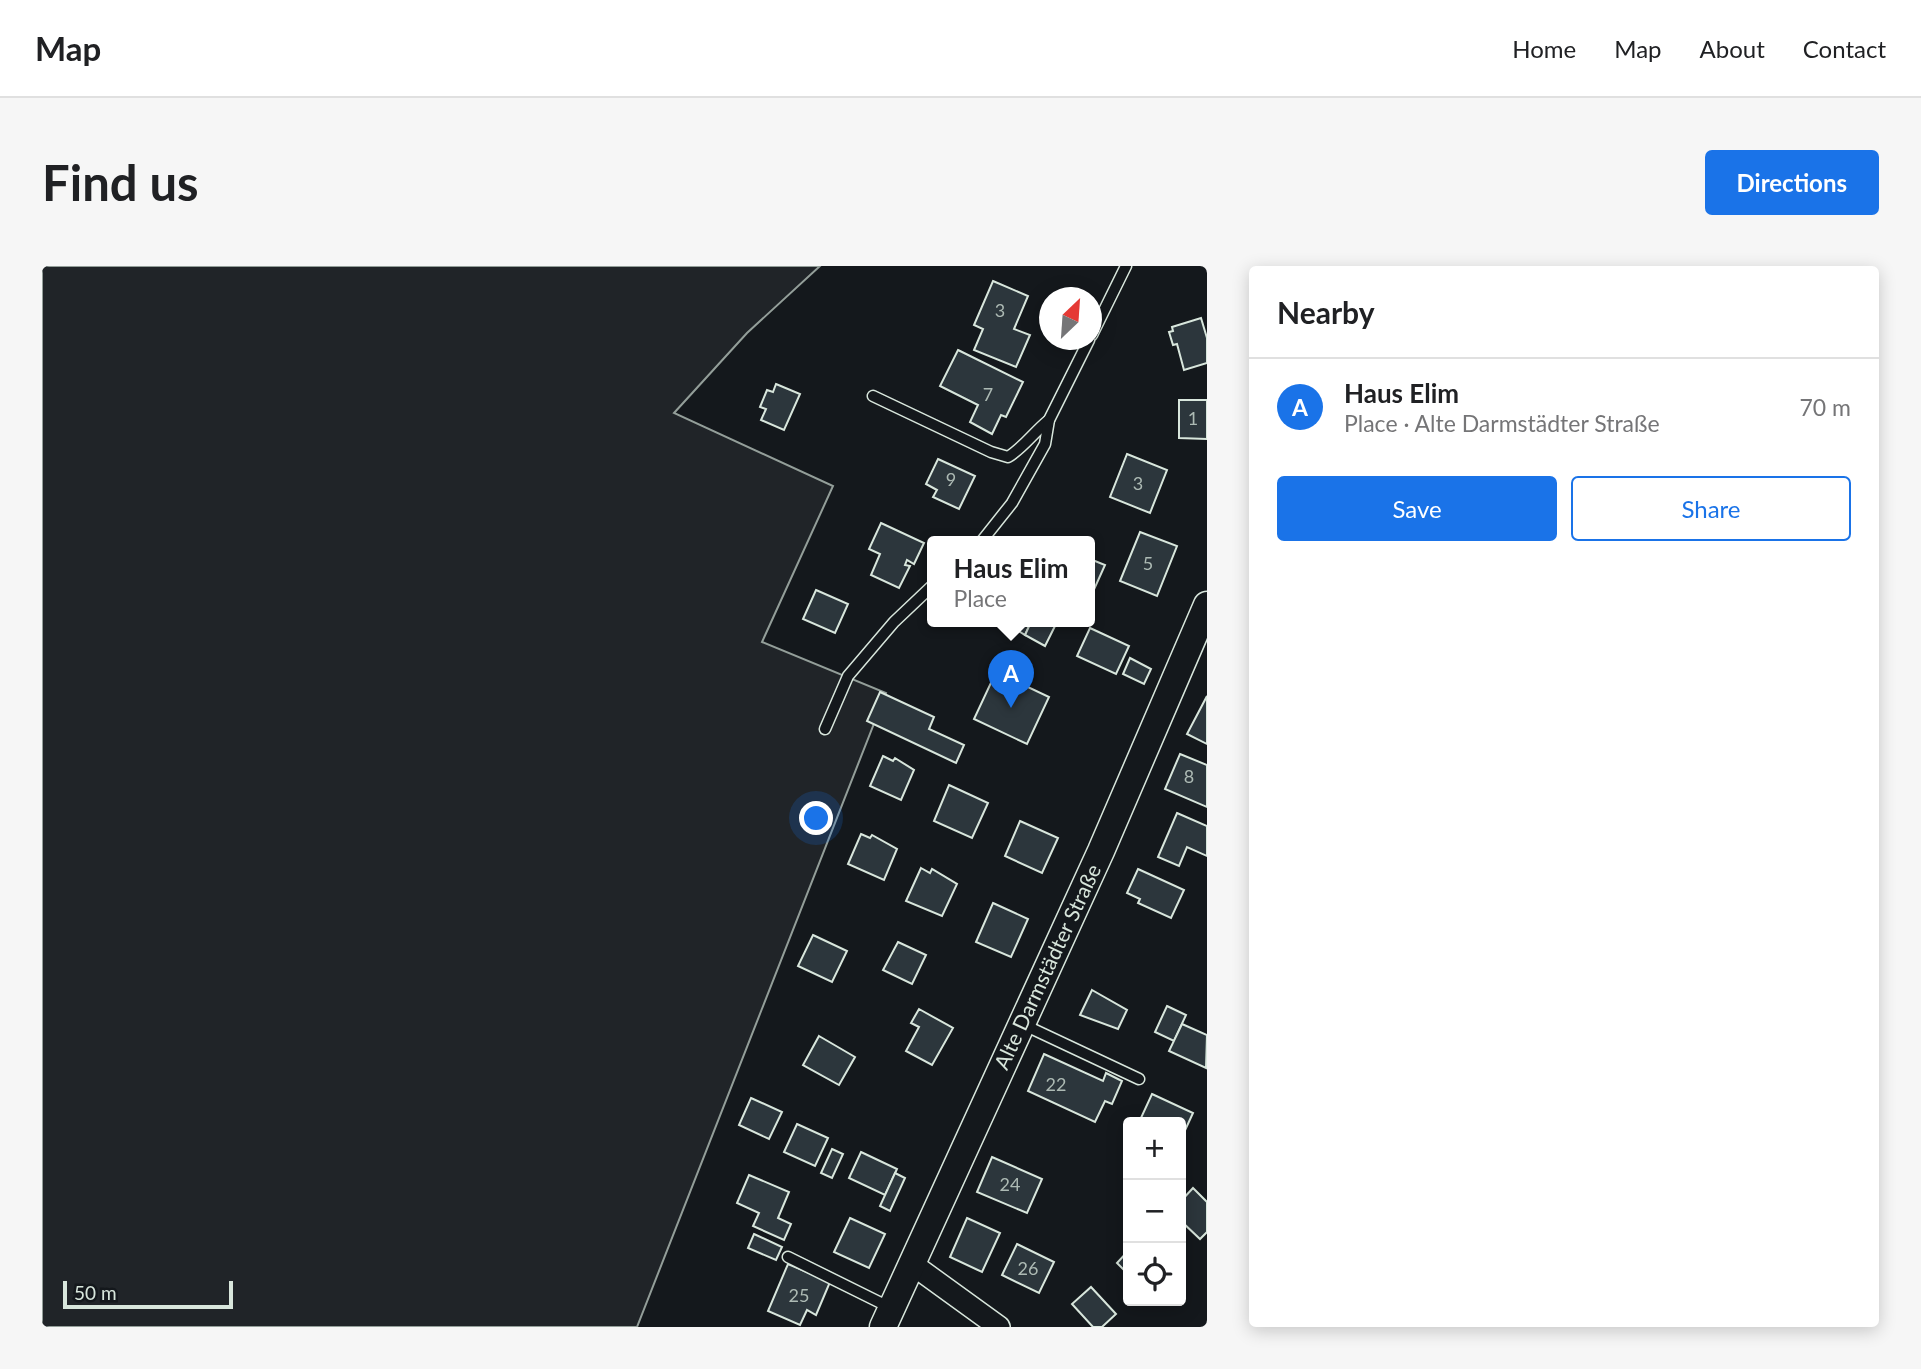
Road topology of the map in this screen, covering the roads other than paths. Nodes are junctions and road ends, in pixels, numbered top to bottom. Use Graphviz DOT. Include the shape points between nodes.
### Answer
graph roads {
  1 [pos="1126,266"];
  2 [pos="1102,313"];
  3 [pos="1084,350"];
  4 [pos="873,396"];
  5 [pos="1049,420"];
  6 [pos="987,536"];
  7 [pos="927,591"];
  8 [pos="1207,605"];
  9 [pos="825,729"];
  10 [pos="1022,1024"];
  11 [pos="1139,1079"];
  12 [pos="788,1257"];
  13 [pos="912,1264"];
  14 [pos="887,1318"];
  15 [pos="999,1327"];
  1 -- 2 [label="lane"];
  3 -- 5 [label="lane"];
  4 -- 5 [label="lane" via="1007,457"];
  5 -- 6 [label="lane" via="1045,444"];
  7 -- 9 [label="lane" via="848,676"];
  8 -- 10 [label="street, Alte Darmstädter Straße"];
  10 -- 11 [label="lane"];
  10 -- 13 [label="street, Alte Darmstädter Straße"];
  12 -- 14 [label="lane"];
  13 -- 14 [label="street, Alte Darmstädter Straße"];
  13 -- 15 [label="street"];
}
